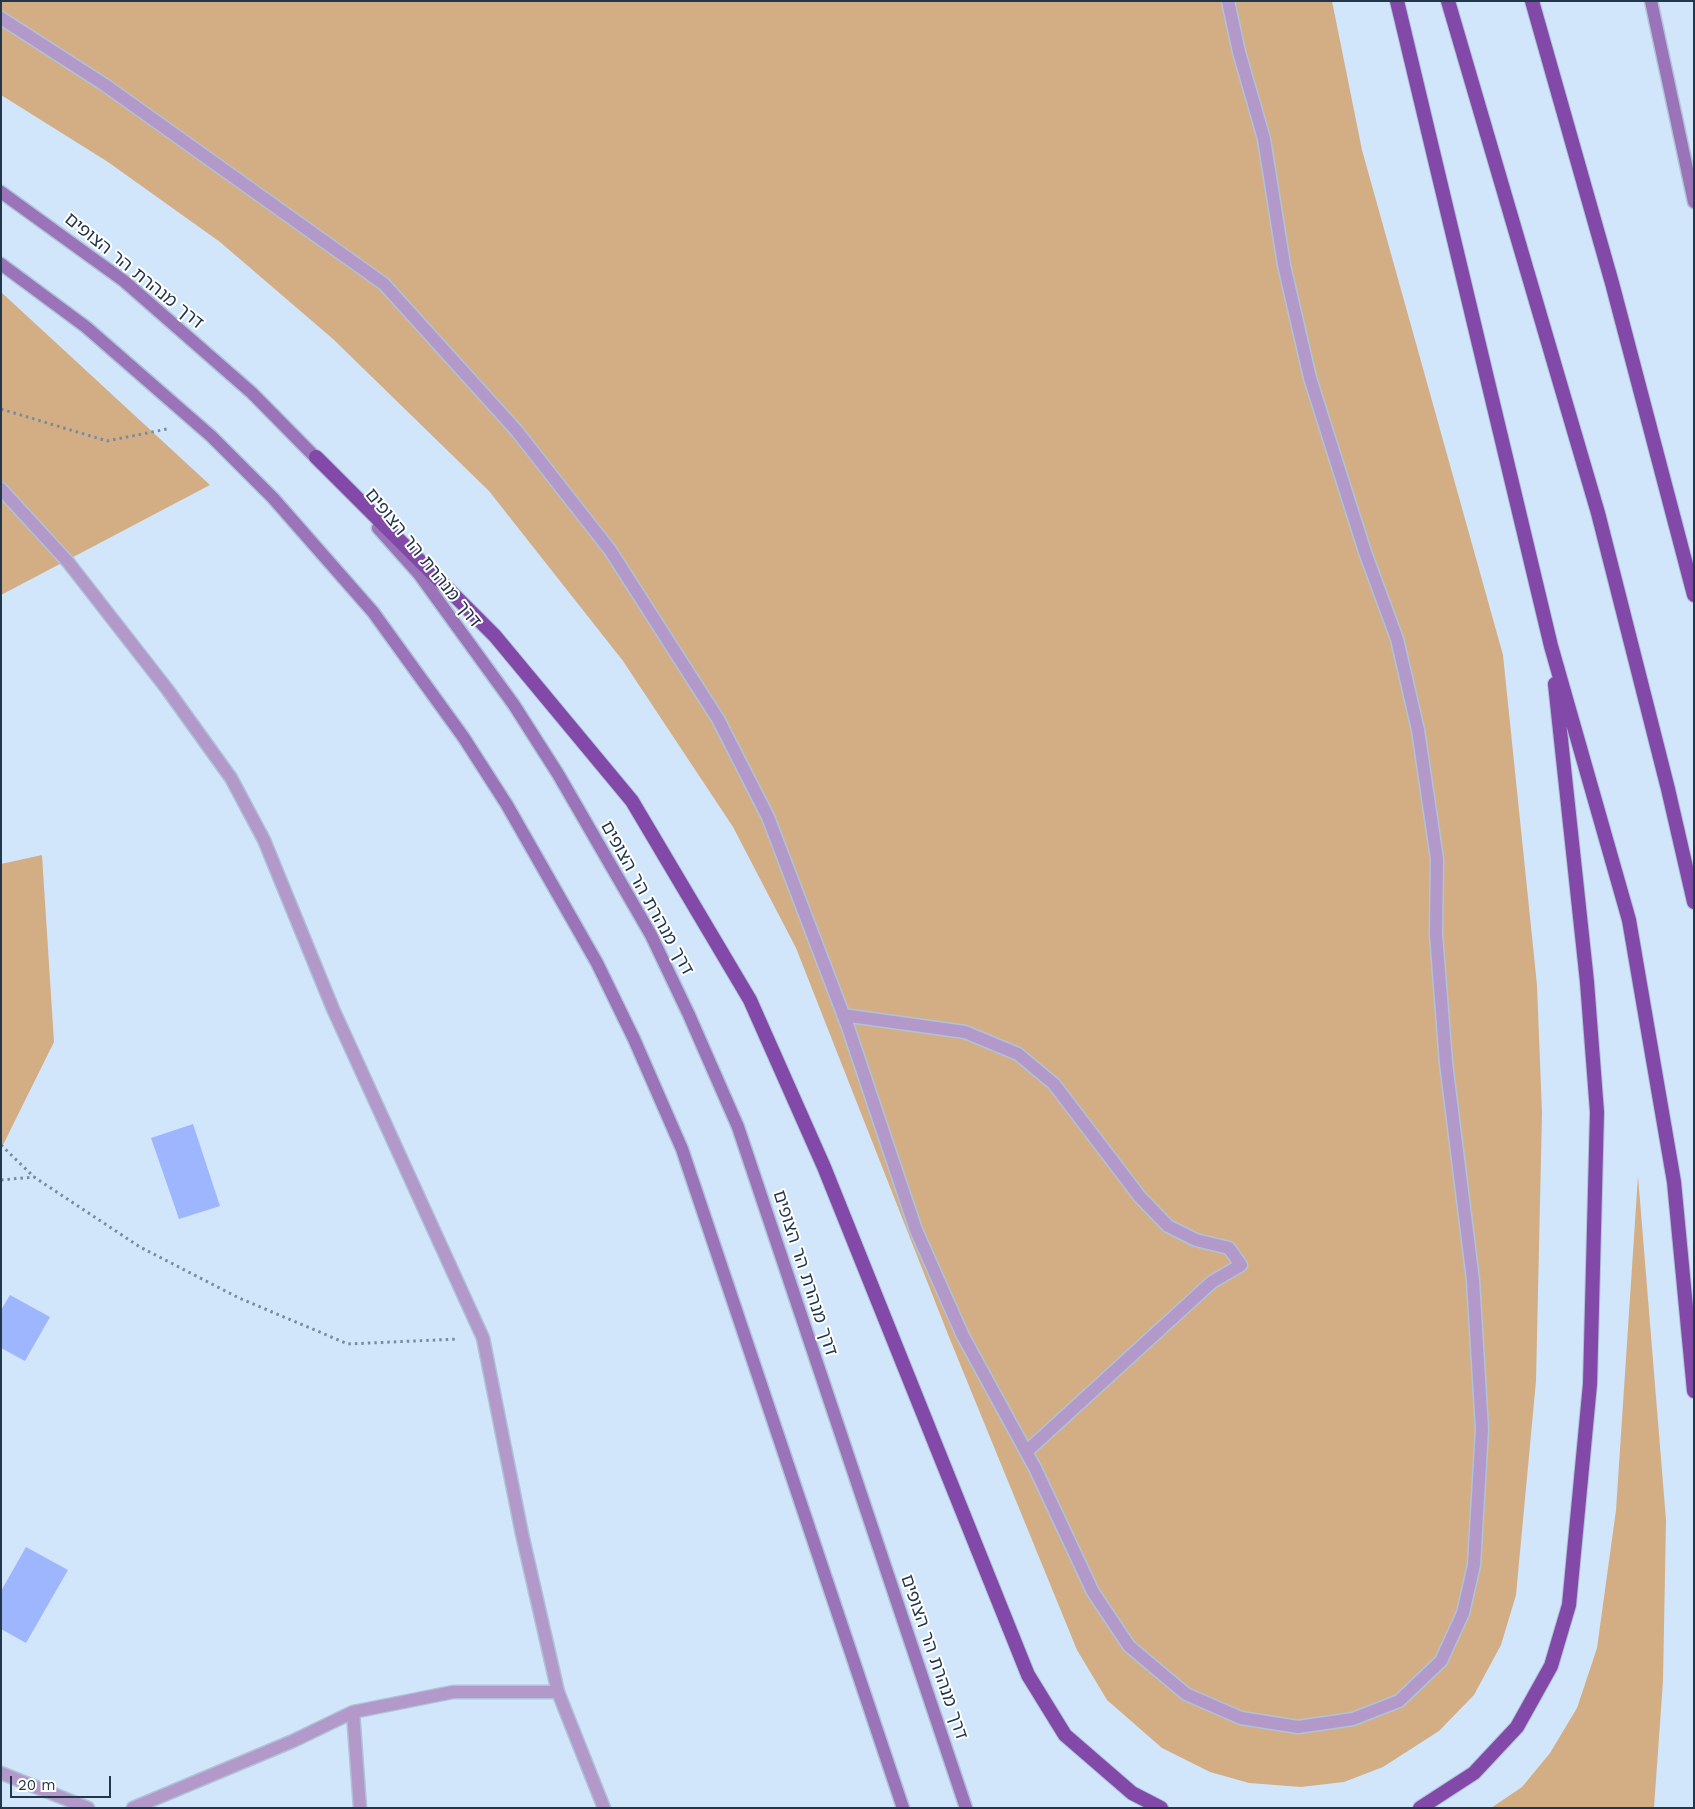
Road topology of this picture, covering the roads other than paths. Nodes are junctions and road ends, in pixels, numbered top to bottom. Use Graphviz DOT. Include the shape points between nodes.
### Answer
graph roads {
  1 [pos="1228,1"];
  2 [pos="1397,1"];
  3 [pos="1448,1"];
  4 [pos="1532,1"];
  5 [pos="1651,1"];
  6 [pos="1,18"];
  7 [pos="1,192"];
  8 [pos="1694,202"];
  9 [pos="1,264"];
  10 [pos="316,457"];
  11 [pos="1,489"];
  12 [pos="1694,594"];
  13 [pos="1550,646"];
  14 [pos="1694,902"];
  15 [pos="843,1015"];
  16 [pos="1694,1391"];
  17 [pos="1026,1452"];
  18 [pos="558,1692"];
  19 [pos="353,1712"];
  20 [pos="1,1773"];
  21 [pos="88,1808"];
  22 [pos="133,1808"];
  23 [pos="360,1808"];
  24 [pos="604,1808"];
  25 [pos="903,1808"];
  26 [pos="966,1808"];
  27 [pos="1161,1808"];
  28 [pos="1420,1808"];
  1 -- 17 [label="street" via="1264,139 1284,265 1310,378 1365,552 1397,639 1418,730 1437,859 1436,934 1446,1062 1473,1280 1482,1429 1474,1565 1463,1613 1441,1660 1399,1701 1353,1720 1298,1727 1241,1718 1186,1694 1129,1646 1093,1592"];
  2 -- 13 [label="highway"];
  3 -- 14 [label="highway" via="1598,513"];
  4 -- 12 [label="highway" via="1612,283"];
  5 -- 8 [label="main road"];
  6 -- 15 [label="street" via="105,85 384,284 516,430 610,550 718,719 768,817"];
  7 -- 10 [label="main road, דרך מנהרת הר הצופים" via="124,280 252,393"];
  9 -- 25 [label="main road" via="86,326 196,424 279,505 373,612 464,738 507,805 598,963 682,1149"];
  10 -- 26 [label="main road, דרך מנהרת הר הצופים" via="419,574 514,705 558,774 659,953 738,1127"];
  10 -- 27 [label="highway" via="495,636 632,801 750,1000 824,1167 1028,1674 1065,1735 1132,1793"];
  11 -- 18 [label="street" via="68,562 167,690 231,778 264,840 333,1009 484,1338 522,1534"];
  13 -- 16 [label="highway" via="1629,920 1674,1182"];
  13 -- 28 [label="highway" via="1587,982 1596,1112 1590,1384 1569,1605 1552,1666 1518,1727 1474,1773"];
  15 -- 17 [label="street" via="916,1230 963,1336"];
  15 -- 17 [label="street" via="966,1032 1018,1054 1054,1084 1140,1197 1168,1226 1196,1240 1230,1248 1242,1265 1212,1282"];
  18 -- 19 [label="street" via="453,1692"];
  18 -- 24 [label="street"];
  19 -- 22 [label="street" via="293,1741"];
  19 -- 23 [label="street"];
  20 -- 21 [label="street"];
}
